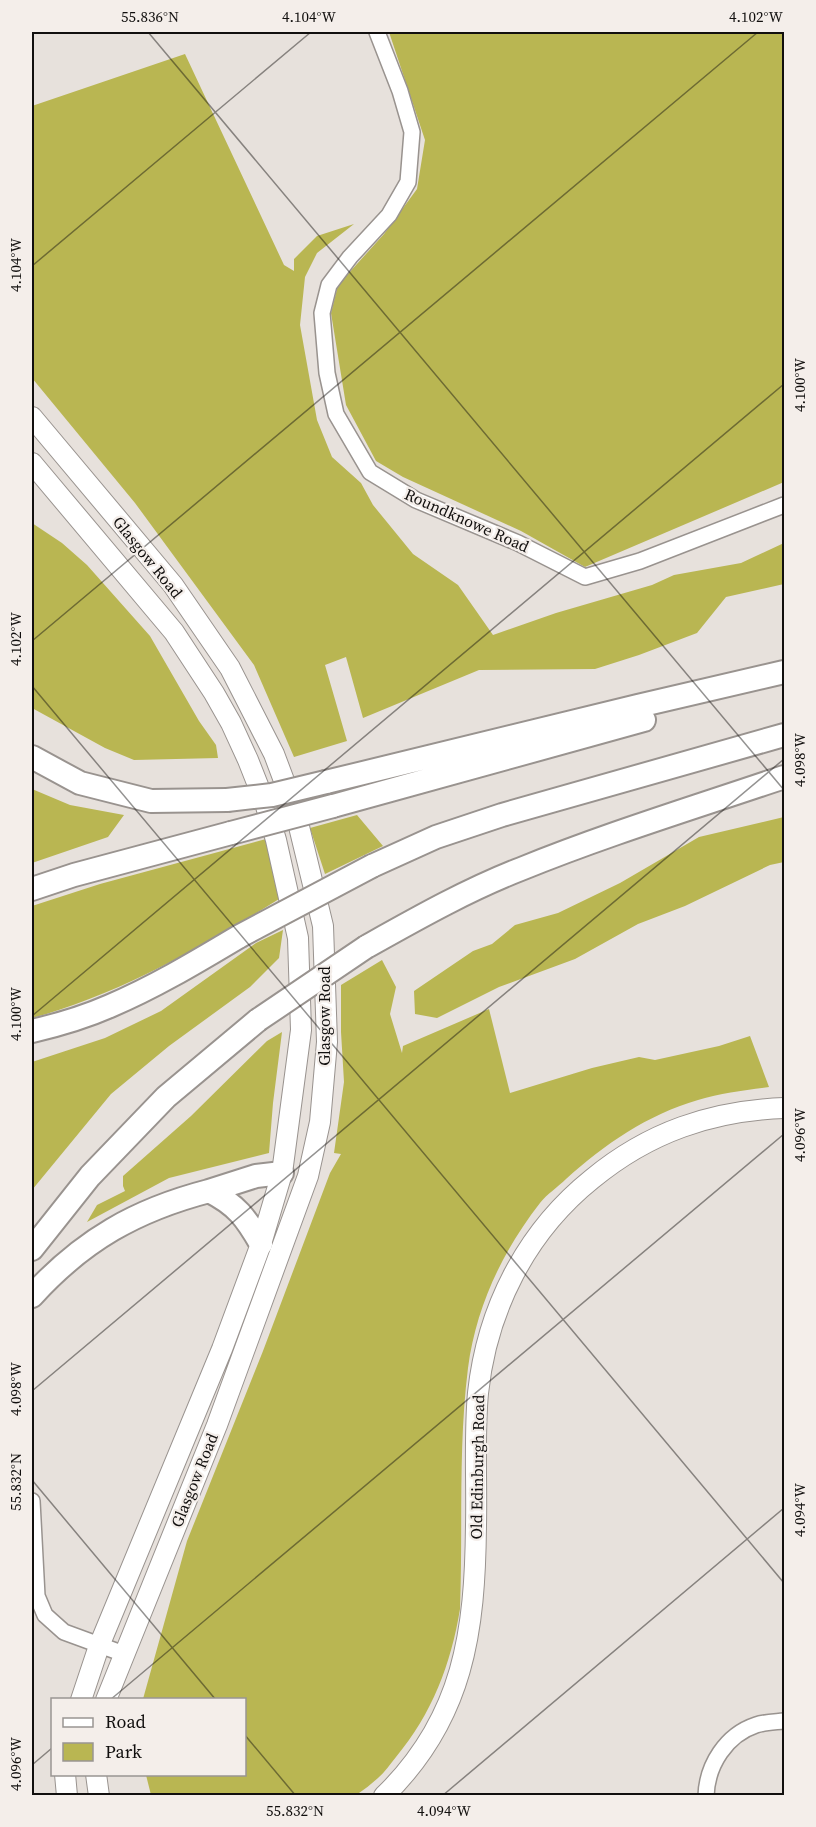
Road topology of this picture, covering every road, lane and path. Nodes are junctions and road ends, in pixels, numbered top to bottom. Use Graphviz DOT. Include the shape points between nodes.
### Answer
graph roads {
  1 [pos="376,32"];
  2 [pos="32,417"];
  3 [pos="32,463"];
  4 [pos="784,505"];
  5 [pos="784,672"];
  6 [pos="784,681"];
  7 [pos="784,735"];
  8 [pos="32,757"];
  9 [pos="784,777"];
  10 [pos="32,889"];
  11 [pos="32,1032"];
  12 [pos="327,1041"];
  13 [pos="784,1108"];
  14 [pos="282,1173"];
  15 [pos="209,1191"];
  16 [pos="50,1226"];
  17 [pos="261,1244"];
  18 [pos="32,1249"];
  19 [pos="32,1254"];
  20 [pos="32,1296"];
  21 [pos="32,1501"];
  22 [pos="99,1646"];
  23 [pos="124,1654"];
  24 [pos="82,1698"];
  25 [pos="107,1698"];
  26 [pos="784,1721"];
  27 [pos="65,1776"];
  28 [pos="96,1776"];
  29 [pos="67,1796"];
  30 [pos="99,1796"];
  31 [pos="384,1796"];
  32 [pos="706,1796"];
  1 -- 4 [label="street, Roundknowe Road" via="412,132 408,182 389,214 329,285 322,314 327,373 336,414 370,472 416,500 585,576 640,561"];
  2 -- 12 [label="main road, Glasgow Road" via="173,585 230,668 274,754 295,810 323,926"];
  3 -- 14 [label="main road, Glasgow Road" via="149,601 194,661 231,723 265,803 298,938 301,1030"];
  5 -- 8 [label="highway, bridge" via="272,795 151,801 80,783"];
  6 -- 10 [label="highway, bridge"];
  7 -- 11 [label="highway, bridge" via="436,837 372,866 111,1006"];
  9 -- 16 [label="highway, bridge" via="520,869 457,897 366,947 258,1020 166,1097 90,1176"];
  12 -- 14 [label="main road" via="302,1165 297,1171"];
  12 -- 23 [label="main road, Glasgow Road" via="320,1122 308,1176 217,1425"];
  13 -- 31 [label="main road, Old Edinburgh Road" via="722,1115 676,1129 639,1147 581,1187 552,1216 521,1260 492,1323 479,1391 475,1580 461,1672 433,1734"];
  14 -- 15 [label="highway" via="256,1176"];
  14 -- 17 [label="main road, Glasgow Road"];
  15 -- 17 [label="highway" via="239,1210"];
  15 -- 20 [label="highway" via="152,1208 105,1233 66,1262"];
  16 -- 18 [label="highway"];
  16 -- 19 [label="highway"];
  17 -- 22 [label="main road, Glasgow Road" via="222,1349"];
  21 -- 22 [label="street" via="36,1596 45,1615 64,1632"];
  22 -- 23 [label="street"];
  22 -- 24 [label="main road, Glasgow Road"];
  23 -- 25 [label="main road, Glasgow Road"];
  26 -- 32 [label="street" via="755,1725 732,1739 710,1772"];
  27 -- 29 [label="main road"];
  28 -- 30 [label="main road"];
}
